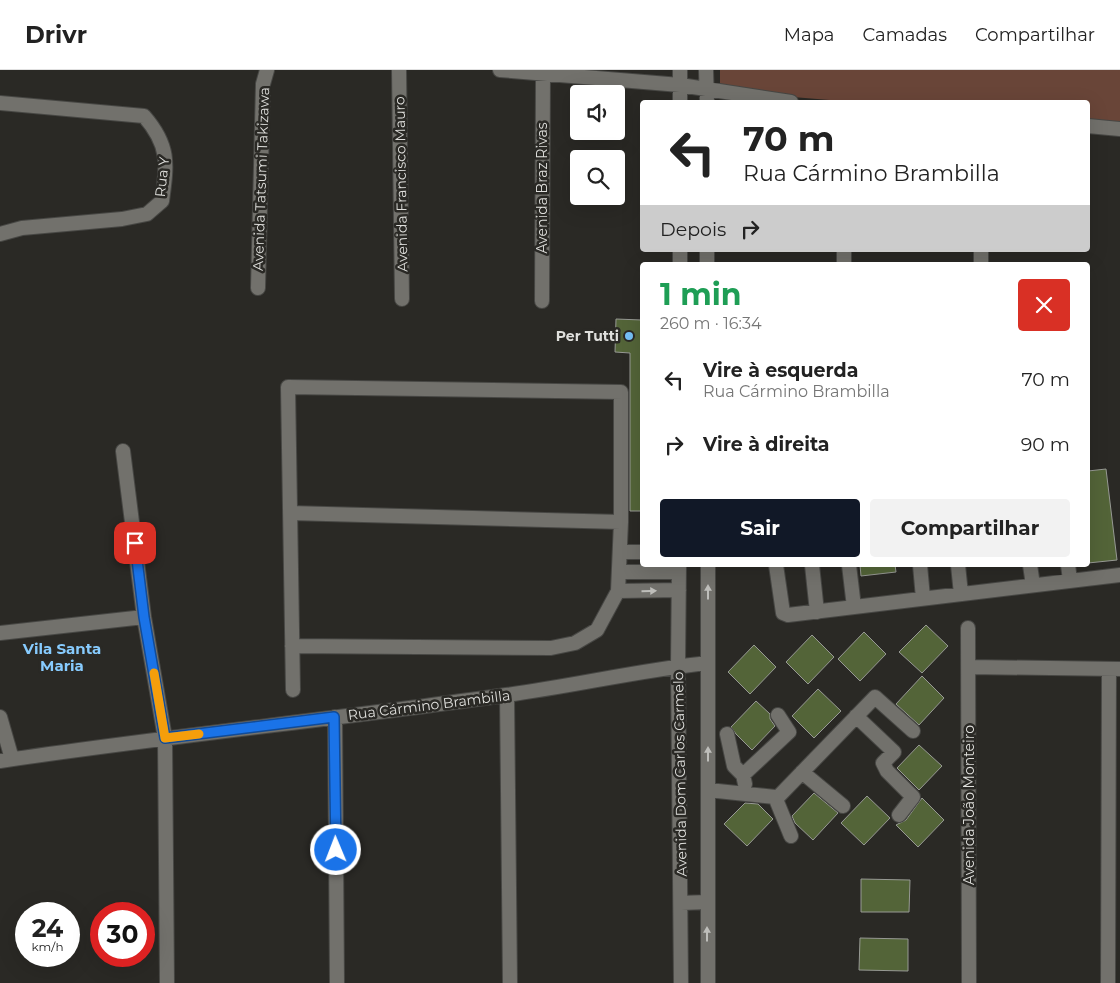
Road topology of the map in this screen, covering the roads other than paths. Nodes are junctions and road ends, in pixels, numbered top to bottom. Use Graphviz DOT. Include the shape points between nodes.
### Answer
graph roads {
  1 [pos="267,70"];
  2 [pos="400,70"];
  3 [pos="500,70"];
  4 [pos="680,70"];
  5 [pos="706,70"];
  6 [pos="542,74"];
  7 [pos="680,86"];
  8 [pos="706,96"];
  9 [pos="680,100"];
  10 [pos="763,100"];
  11 [pos="0,103"];
  12 [pos="1090,126"];
  13 [pos="1120,129"];
  14 [pos="0,234"];
  15 [pos="258,288"];
  16 [pos="402,299"];
  17 [pos="542,301"];
  18 [pos="123,451"];
  19 [pos="290,512"];
  20 [pos="621,522"];
  21 [pos="620,552"];
  22 [pos="640,552"];
  23 [pos="708,567"];
  24 [pos="776,567"];
  25 [pos="812,567"];
  26 [pos="849,567"];
  27 [pos="920,567"];
  28 [pos="958,567"];
  29 [pos="1030,567"];
  30 [pos="1068,567"];
  31 [pos="679,568"];
  32 [pos="619,572"];
  33 [pos="1120,574"];
  34 [pos="1070,580"];
  35 [pos="1033,585"];
  36 [pos="680,590"];
  37 [pos="618,591"];
  38 [pos="961,594"];
  39 [pos="924,598"];
  40 [pos="854,607"];
  41 [pos="818,612"];
  42 [pos="144,617"];
  43 [pos="968,628"];
  44 [pos="0,633"];
  45 [pos="292,646"];
  46 [pos="708,663"];
  47 [pos="678,666"];
  48 [pos="969,667"];
  49 [pos="1115,669"];
  50 [pos="293,690"];
  51 [pos="507,695"];
  52 [pos="778,715"];
  53 [pos="856,716"];
  54 [pos="0,717"];
  55 [pos="334,717"];
  56 [pos="913,731"];
  57 [pos="726,734"];
  58 [pos="165,738"];
  59 [pos="6,760"];
  60 [pos="802,772"];
  61 [pos="743,775"];
  62 [pos="708,790"];
  63 [pos="748,794"];
  64 [pos="774,797"];
  65 [pos="843,806"];
  66 [pos="899,815"];
  67 [pos="791,836"];
  68 [pos="708,902"];
  69 [pos="681,903"];
  70 [pos="167,983"];
  71 [pos="337,983"];
  72 [pos="510,983"];
  73 [pos="681,983"];
  74 [pos="708,983"];
  75 [pos="969,983"];
  76 [pos="1108,983"];
  1 -- 15 [label="street, Avenida Tatsumi Takizawa" via="263,84"];
  2 -- 16 [label="street, Avenida Francisco Mauro"];
  3 -- 6 [label="street"];
  4 -- 7 [label="street"];
  5 -- 8 [label="street"];
  6 -- 7 [label="street"];
  6 -- 17 [label="street, Avenida Braz Rivas"];
  7 -- 8 [label="street"];
  7 -- 9 [label="street"];
  8 -- 10 [label="street"];
  11 -- 14 [label="street, Rua Y" via="144,116 165,148 162,202 147,214 22,228"];
  12 -- 13 [label="street"];
  18 -- 42 [label="street"];
  19 -- 20 [label="street"];
  19 -- 20 [label="street" via="288,387 621,392"];
  19 -- 45 [label="street"];
  20 -- 21 [label="street"];
  21 -- 22 [label="street"];
  21 -- 32 [label="street"];
  46 -- 23 [label="street, Avenida Dom Carlos Carmelo, one-way"];
  24 -- 41 [label="street" via="783,613"];
  25 -- 41 [label="street"];
  26 -- 40 [label="street"];
  27 -- 39 [label="street"];
  28 -- 38 [label="street"];
  29 -- 35 [label="street"];
  30 -- 34 [label="street"];
  31 -- 32 [label="street"];
  31 -- 36 [label="street, Avenida Dom Carlos Carmelo"];
  32 -- 37 [label="street"];
  33 -- 34 [label="street"];
  34 -- 35 [label="street"];
  35 -- 38 [label="street"];
  37 -- 36 [label="street, one-way"];
  36 -- 47 [label="street, Avenida Dom Carlos Carmelo"];
  37 -- 45 [label="street" via="597,630 576,643 551,648"];
  38 -- 39 [label="street"];
  39 -- 40 [label="street"];
  40 -- 41 [label="street"];
  42 -- 44 [label="street"];
  42 -- 58 [label="street"];
  43 -- 48 [label="street, Avenida João Monteiro"];
  45 -- 50 [label="street"];
  46 -- 47 [label="street, Rua Cármino Brambilla"];
  62 -- 46 [label="street, Avenida Dom Carlos Carmelo, one-way"];
  47 -- 51 [label="street, Rua Cármino Brambilla"];
  47 -- 69 [label="street, Avenida Dom Carlos Carmelo"];
  48 -- 49 [label="street"];
  48 -- 75 [label="street, Avenida João Monteiro"];
  49 -- 76 [label="street"];
  51 -- 55 [label="street, Rua Cármino Brambilla"];
  51 -- 72 [label="street"];
  52 -- 61 [label="street" via="789,732"];
  53 -- 56 [label="street" via="875,697"];
  53 -- 60 [label="street"];
  53 -- 66 [label="street" via="894,752 883,763 914,797"];
  54 -- 59 [label="street"];
  55 -- 58 [label="street, Rua Cármino Brambilla"];
  55 -- 71 [label="street"];
  57 -- 61 [label="street" via="734,766"];
  58 -- 59 [label="street, Rua Cármino Brambilla"];
  58 -- 70 [label="street"];
  60 -- 64 [label="street" via="779,796"];
  60 -- 65 [label="street"];
  61 -- 63 [label="street"];
  62 -- 63 [label="street"];
  62 -- 68 [label="street, Avenida Dom Carlos Carmelo"];
  63 -- 64 [label="street"];
  64 -- 67 [label="street"];
  68 -- 69 [label="street"];
  74 -- 68 [label="street, Avenida Dom Carlos Carmelo, one-way"];
  69 -- 73 [label="street, Avenida Dom Carlos Carmelo"];
}
